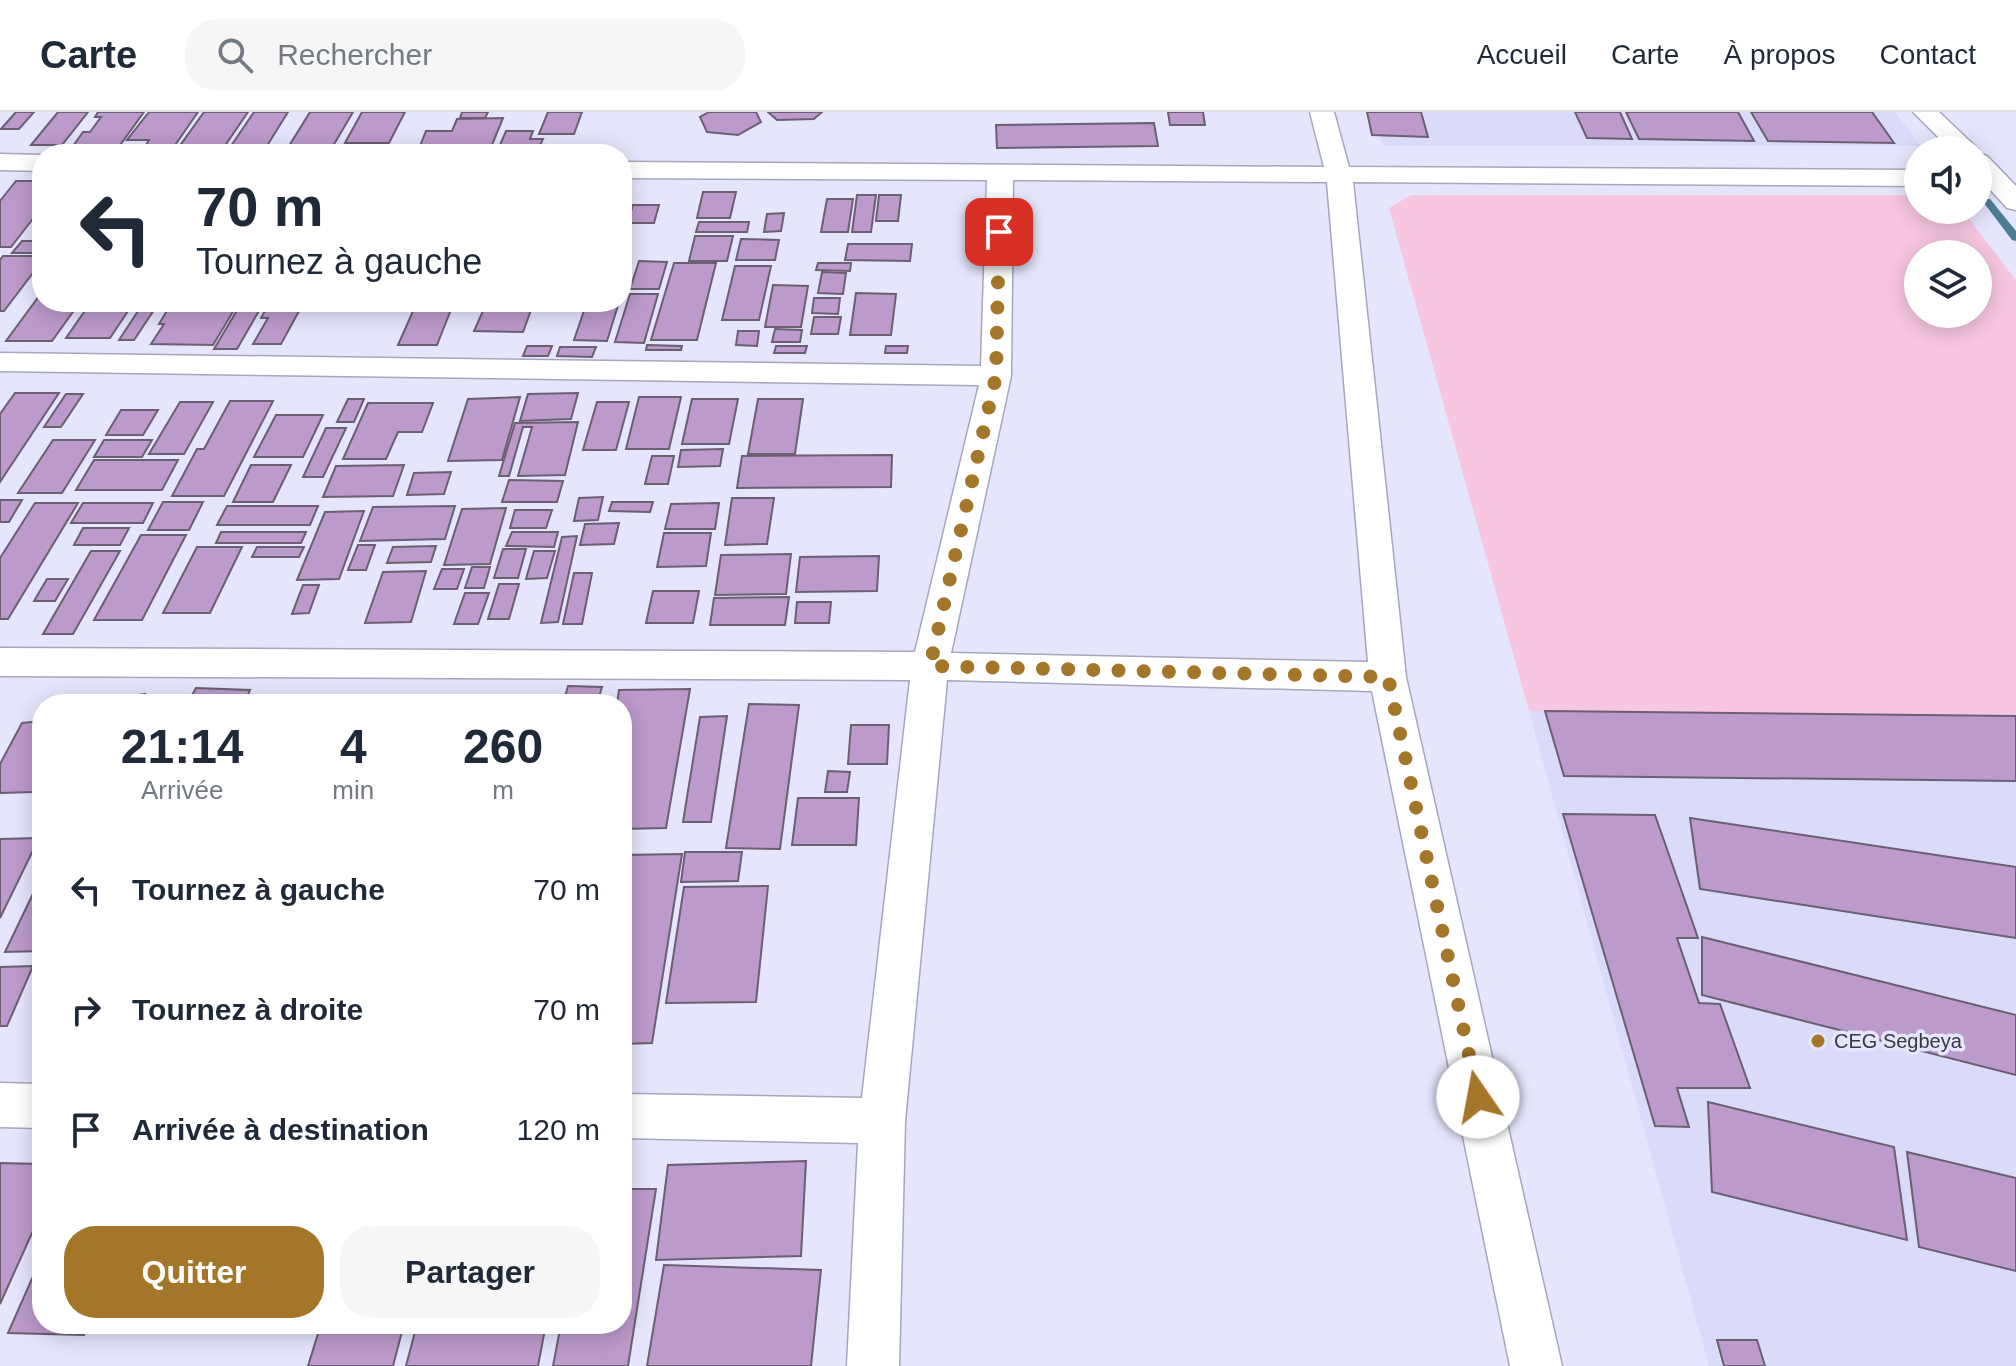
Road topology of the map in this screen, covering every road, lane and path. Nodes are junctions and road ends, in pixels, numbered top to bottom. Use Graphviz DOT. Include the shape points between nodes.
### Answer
graph roads {
  1 [pos="1322,112"];
  2 [pos="1925,112"];
  3 [pos="1951,136"];
  4 [pos="0,162"];
  5 [pos="32,163"];
  6 [pos="632,170"];
  7 [pos="1000,174"];
  8 [pos="1992,174"];
  9 [pos="1339,176"];
  10 [pos="1904,178"];
  11 [pos="2016,202"];
  12 [pos="0,362"];
  13 [pos="996,376"];
  14 [pos="0,662"];
  15 [pos="930,666"];
  16 [pos="1388,677"];
  17 [pos="0,1105"];
  18 [pos="32,1106"];
  19 [pos="632,1116"];
  20 [pos="882,1121"];
  21 [pos="873,1366"];
  22 [pos="1536,1366"];
  1 -- 9 [label="street"];
  2 -- 3 [label="street"];
  4 -- 5 [label="street"];
  6 -- 7 [label="street"];
  7 -- 9 [label="street"];
  7 -- 13 [label="street"];
  8 -- 11 [label="street"];
  9 -- 10 [label="street"];
  9 -- 16 [label="street"];
  12 -- 13 [label="street"];
  13 -- 15 [label="street"];
  14 -- 15 [label="street"];
  15 -- 16 [label="street"];
  15 -- 20 [label="street"];
  16 -- 22 [label="street"];
  17 -- 18 [label="street"];
  19 -- 20 [label="street"];
  20 -- 21 [label="street"];
}
